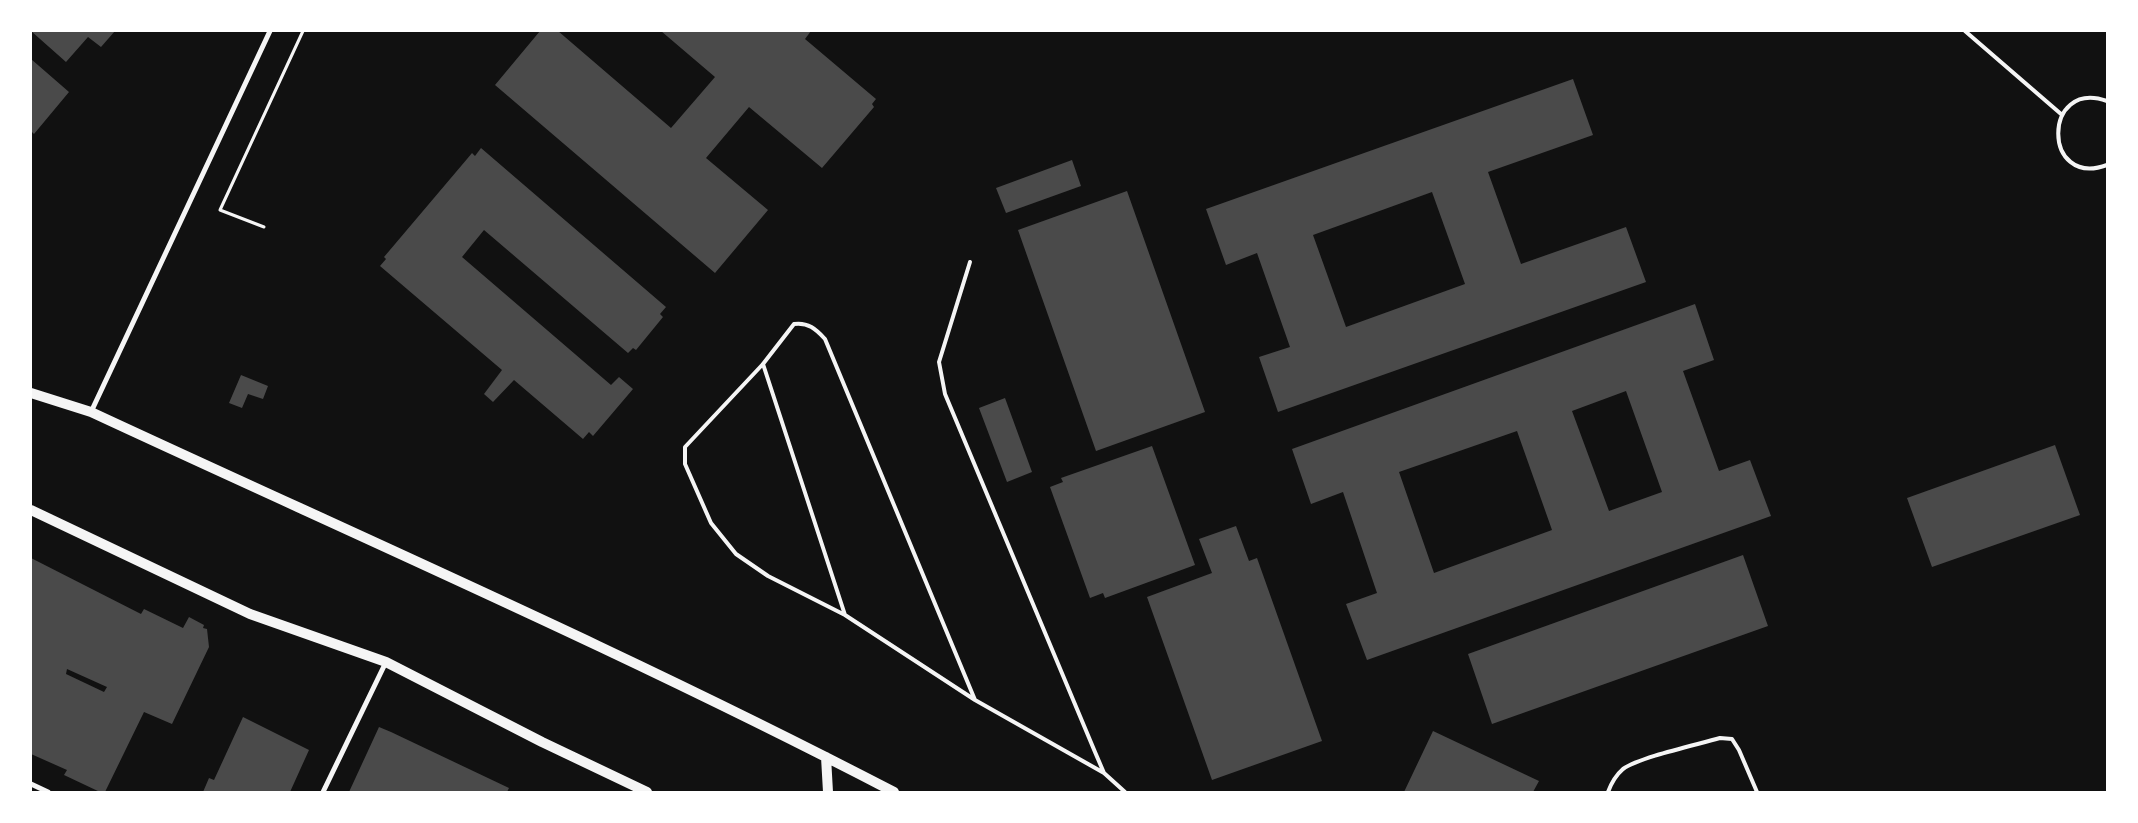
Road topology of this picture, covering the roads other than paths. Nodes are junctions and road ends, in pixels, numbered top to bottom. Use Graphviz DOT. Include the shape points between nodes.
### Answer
graph roads {
  1 [pos="270,31"];
  2 [pos="1965,31"];
  3 [pos="2107,101"];
  4 [pos="2062,114"];
  5 [pos="2107,166"];
  6 [pos="970,262"];
  7 [pos="763,364"];
  8 [pos="31,392"];
  9 [pos="91,412"];
  10 [pos="31,510"];
  11 [pos="845,615"];
  12 [pos="386,662"];
  13 [pos="975,700"];
  14 [pos="826,757"];
  15 [pos="1104,773"];
  16 [pos="31,784"];
  17 [pos="48,792"];
  18 [pos="322,792"];
  19 [pos="647,792"];
  20 [pos="828,792"];
  21 [pos="894,792"];
  22 [pos="1126,792"];
  23 [pos="1608,792"];
  24 [pos="1757,792"];
  1 -- 9 [label="street"];
  2 -- 4 [label="lane"];
  3 -- 4 [label="lane" via="2095,97 2076,101"];
  4 -- 5 [label="lane" via="2056,133 2061,152 2076,166 2095,170"];
  6 -- 15 [label="lane" via="939,362 945,394"];
  7 -- 11 [label="lane"];
  7 -- 11 [label="lane" via="685,448 685,464 711,522 736,554 768,576"];
  7 -- 13 [label="lane" via="794,324 803,323 816,329 825,339"];
  8 -- 9 [label="main road"];
  9 -- 14 [label="main road" via="454,579"];
  10 -- 12 [label="main road" via="250,614"];
  11 -- 13 [label="lane"];
  12 -- 18 [label="street"];
  12 -- 19 [label="main road"];
  13 -- 15 [label="lane"];
  14 -- 20 [label="main road"];
  14 -- 21 [label="main road"];
  15 -- 22 [label="lane"];
  16 -- 17 [label="street"];
  23 -- 24 [label="lane" via="1623,770 1637,763 1720,738 1732,739"];
}
